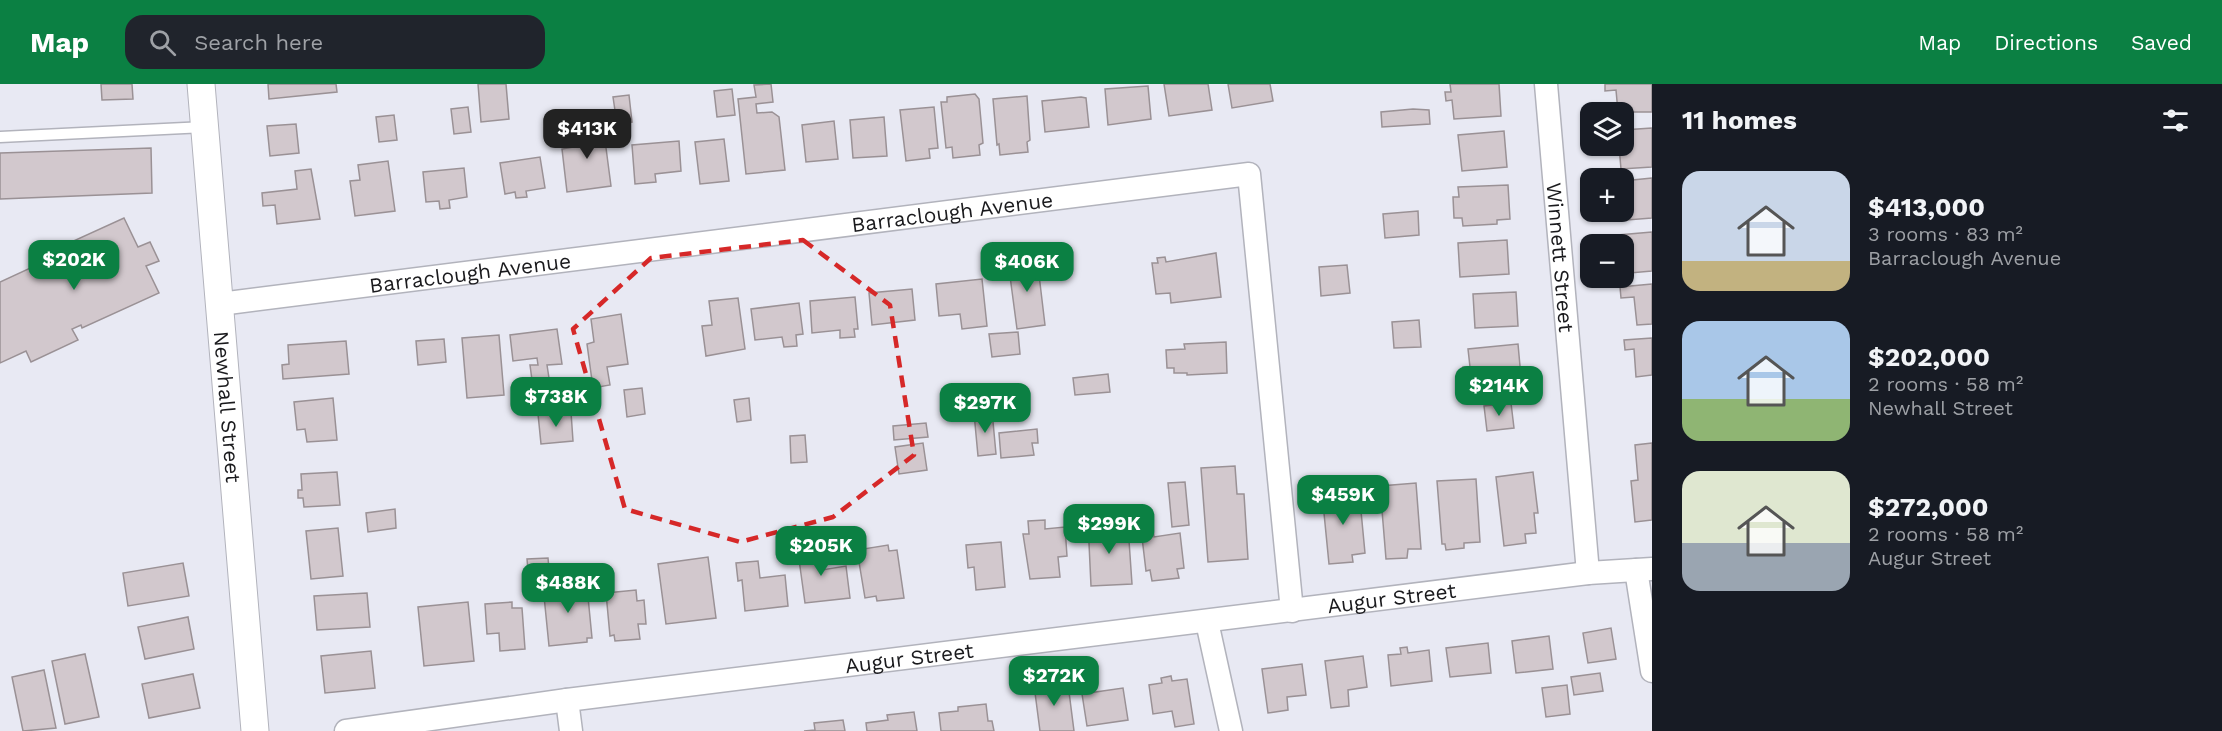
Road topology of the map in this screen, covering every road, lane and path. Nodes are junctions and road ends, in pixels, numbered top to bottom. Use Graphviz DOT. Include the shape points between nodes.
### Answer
graph roads {
  1 [pos="201,84"];
  2 [pos="1546,84"];
  3 [pos="205,127"];
  4 [pos="0,137"];
  5 [pos="220,304"];
  6 [pos="1644,569"];
  7 [pos="1588,573"];
  8 [pos="1292,611"];
  9 [pos="1208,622"];
  10 [pos="1652,671"];
  11 [pos="567,700"];
  12 [pos="255,731"];
  13 [pos="346,731"];
  14 [pos="571,731"];
  15 [pos="1231,731"];
  1 -- 3 [label="street, Newhall Street"];
  2 -- 7 [label="street, Winnett Street"];
  3 -- 4 [label="lane"];
  3 -- 5 [label="street, Newhall Street"];
  5 -- 8 [label="street, Barraclough Avenue" via="1249,174"];
  5 -- 12 [label="street, Newhall Street"];
  6 -- 7 [label="street, Augur Street"];
  6 -- 10 [label="street"];
  7 -- 8 [label="street, Augur Street"];
  8 -- 9 [label="street, Augur Street"];
  9 -- 11 [label="street, Augur Street"];
  9 -- 15 [label="street"];
  11 -- 13 [label="street, Augur Street"];
  11 -- 14 [label="street"];
}
